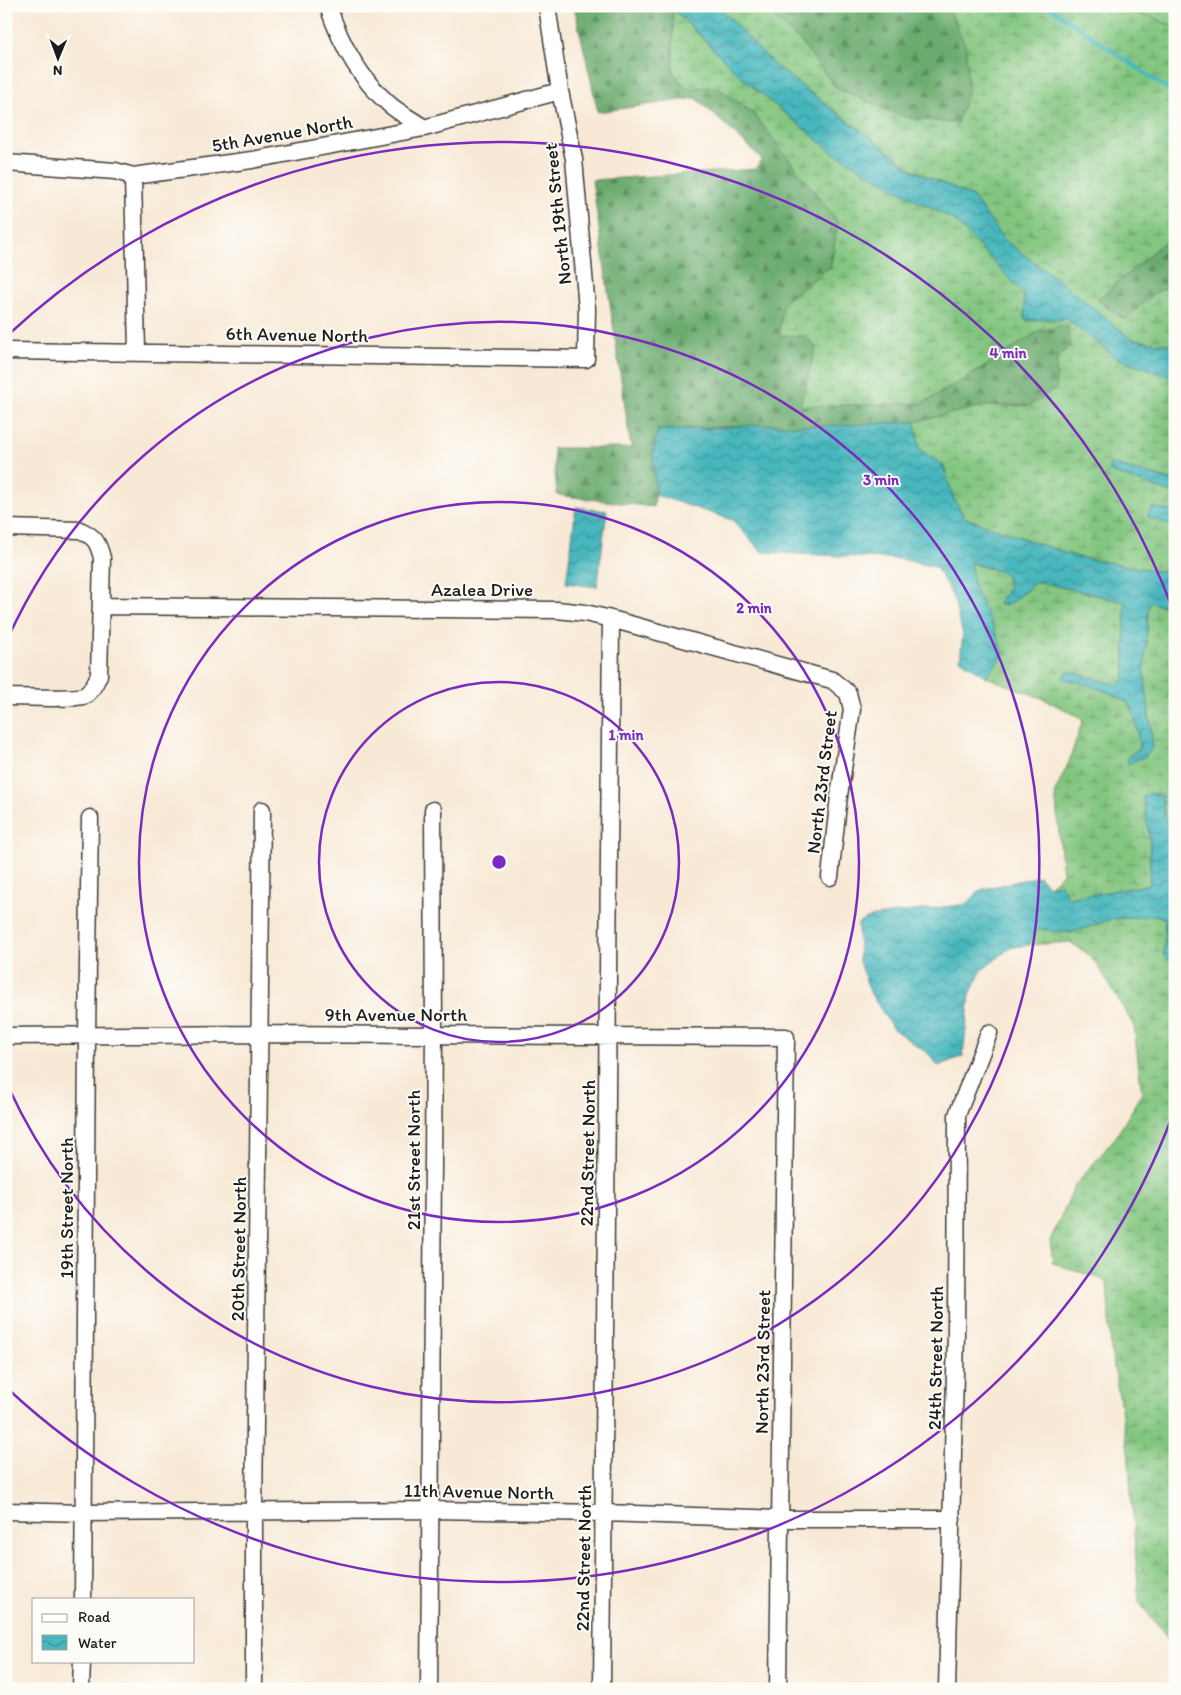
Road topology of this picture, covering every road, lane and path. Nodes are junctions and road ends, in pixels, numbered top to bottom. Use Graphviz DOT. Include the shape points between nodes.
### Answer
graph roads {
  1 [pos="328,6"];
  2 [pos="547,6"];
  3 [pos="560,91"];
  4 [pos="424,128"];
  5 [pos="6,163"];
  6 [pos="133,176"];
  7 [pos="6,351"];
  8 [pos="137,352"];
  9 [pos="586,359"];
  10 [pos="6,528"];
  11 [pos="102,606"];
  12 [pos="611,619"];
  13 [pos="848,692"];
  14 [pos="6,697"];
  15 [pos="262,810"];
  16 [pos="433,810"];
  17 [pos="90,818"];
  18 [pos="830,877"];
  19 [pos="989,1033"];
  20 [pos="261,1034"];
  21 [pos="434,1034"];
  22 [pos="6,1036"];
  23 [pos="86,1036"];
  24 [pos="608,1036"];
  25 [pos="786,1037"];
  26 [pos="431,1510"];
  27 [pos="6,1511"];
  28 [pos="254,1511"];
  29 [pos="84,1513"];
  30 [pos="604,1513"];
  31 [pos="780,1518"];
  32 [pos="952,1519"];
  33 [pos="83,1598"];
  34 [pos="82,1662"];
  35 [pos="81,1689"];
  36 [pos="254,1689"];
  37 [pos="429,1689"];
  38 [pos="602,1689"];
  39 [pos="778,1689"];
  40 [pos="947,1689"];
  1 -- 4 [label="street" via="336,29 362,75 388,104"];
  2 -- 3 [label="street, North 19th Street"];
  3 -- 4 [label="street, 5th Avenue North"];
  3 -- 9 [label="street, North 19th Street" via="574,159 587,309"];
  4 -- 6 [label="street, 5th Avenue North" via="252,160"];
  5 -- 6 [label="street, 5th Avenue North" via="115,171"];
  6 -- 8 [label="street"];
  7 -- 8 [label="street, 6th Avenue North"];
  8 -- 9 [label="street, 6th Avenue North"];
  10 -- 11 [label="street" via="80,530 91,534 99,545 102,558"];
  11 -- 12 [label="street, Azalea Drive" via="557,610"];
  11 -- 14 [label="street" via="99,675 85,695"];
  12 -- 13 [label="street, Azalea Drive" via="832,680"];
  12 -- 24 [label="street, 22nd Street North"];
  13 -- 18 [label="street, North 23rd Street" via="852,709"];
  15 -- 20 [label="street, 20th Street North"];
  16 -- 21 [label="street, 21st Street North"];
  17 -- 23 [label="street, 19th Street North"];
  19 -- 32 [label="street, 24th Street North" via="957,1116"];
  20 -- 21 [label="street, 9th Avenue North"];
  20 -- 23 [label="street, 9th Avenue North"];
  20 -- 28 [label="street, 20th Street North"];
  21 -- 24 [label="street, 9th Avenue North"];
  21 -- 26 [label="street, 21st Street North"];
  22 -- 23 [label="street, 9th Avenue North"];
  23 -- 29 [label="street, 19th Street North"];
  24 -- 25 [label="street, 9th Avenue North"];
  24 -- 30 [label="street, 22nd Street North"];
  25 -- 31 [label="street, North 23rd Street"];
  26 -- 28 [label="street, 11th Avenue North"];
  26 -- 30 [label="street, 11th Avenue North"];
  26 -- 37 [label="street, 21st Street North"];
  27 -- 29 [label="street, 11th Avenue North"];
  28 -- 29 [label="street, 11th Avenue North"];
  28 -- 36 [label="street, 20th Street North"];
  29 -- 33 [label="street, 19th Street North"];
  30 -- 31 [label="street, 11th Avenue North"];
  30 -- 38 [label="street, 22nd Street North"];
  31 -- 32 [label="street, 11th Avenue North"];
  31 -- 39 [label="street, North 23rd Street"];
  32 -- 40 [label="street, 24th Street North"];
  34 -- 35 [label="street"];
}
